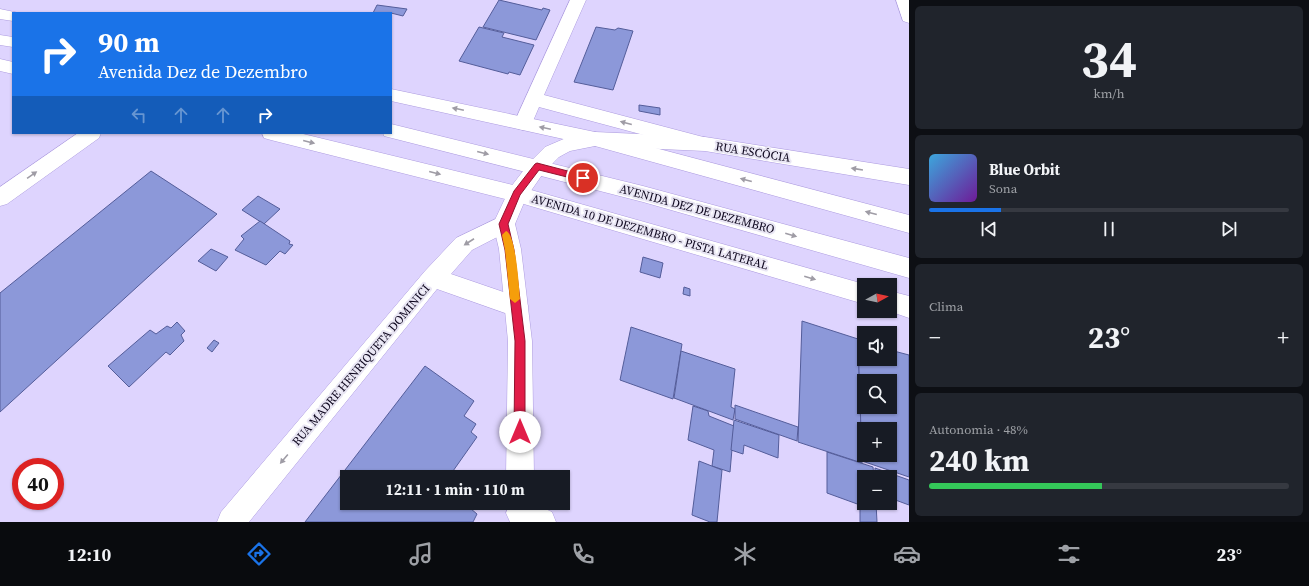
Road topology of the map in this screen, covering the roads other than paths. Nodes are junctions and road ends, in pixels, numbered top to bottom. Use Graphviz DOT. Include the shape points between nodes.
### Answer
graph roads {
  1 [pos="578,0"];
  2 [pos="904,0"];
  3 [pos="0,14"];
  4 [pos="12,16"];
  5 [pos="909,18"];
  6 [pos="0,40"];
  7 [pos="12,42"];
  8 [pos="0,65"];
  9 [pos="12,68"];
  10 [pos="392,95"];
  11 [pos="534,99"];
  12 [pos="523,123"];
  13 [pos="392,131"];
  14 [pos="91,134"];
  15 [pos="275,134"];
  16 [pos="595,139"];
  17 [pos="705,144"];
  18 [pos="537,166"];
  19 [pos="909,177"];
  20 [pos="517,194"];
  21 [pos="0,198"];
  22 [pos="504,224"];
  23 [pos="909,224"];
  24 [pos="909,268"];
  25 [pos="434,278"];
  26 [pos="857,292"];
  27 [pos="897,303"];
  28 [pos="516,306"];
  29 [pos="909,307"];
  30 [pos="520,470"];
  31 [pos="232,522"];
  1 -- 11 [label="main road"];
  2 -- 5 [label="main road"];
  3 -- 4 [label="main road"];
  6 -- 7 [label="main road"];
  8 -- 9 [label="main road"];
  12 -- 10 [label="main road, one-way"];
  11 -- 12 [label="main road"];
  17 -- 11 [label="main road, one-way"];
  16 -- 12 [label="main road, one-way"];
  13 -- 18 [label="main road, AVENIDA DEZ DE DEZEMBRO, one-way"];
  21 -- 14 [label="main road, one-way"];
  15 -- 20 [label="main road, AVENIDA 10 DE DEZEMBRO - PISTA LATERAL, one-way"];
  16 -- 17 [label="main road, RUA ESCÓCIA"];
  16 -- 18 [label="main road" via="566,145 552,152"];
  23 -- 16 [label="main road, one-way"];
  19 -- 17 [label="main road, RUA ESCÓCIA, one-way"];
  18 -- 20 [label="main road"];
  18 -- 24 [label="main road, AVENIDA DEZ DE DEZEMBRO, one-way"];
  20 -- 22 [label="main road"];
  20 -- 26 [label="main road, AVENIDA 10 DE DEZEMBRO - PISTA LATERAL, one-way"];
  22 -- 25 [label="main road, RUA MADRE HENRIQUETA DOMINICI, one-way" via="464,244"];
  22 -- 28 [label="main road" via="510,250"];
  25 -- 28 [label="main road"];
  25 -- 31 [label="main road, RUA MADRE HENRIQUETA DOMINICI, one-way"];
  27 -- 29 [label="main road"];
  28 -- 30 [label="main road" via="520,341"];
}
